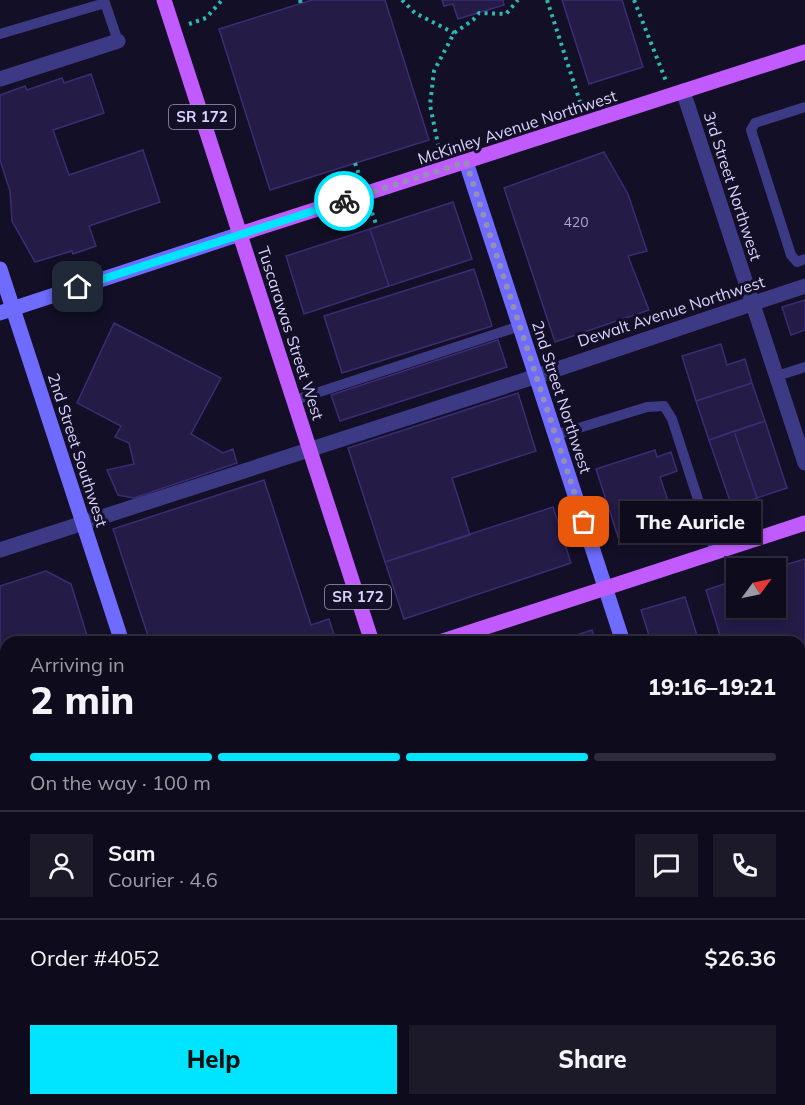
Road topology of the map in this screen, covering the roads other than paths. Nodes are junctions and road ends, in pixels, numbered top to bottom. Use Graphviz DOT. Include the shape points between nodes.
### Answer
graph roads {
  1 [pos="164,0"];
  2 [pos="105,1"];
  3 [pos="0,34"];
  4 [pos="118,41"];
  5 [pos="805,52"];
  6 [pos="0,79"];
  7 [pos="677,93"];
  8 [pos="805,107"];
  9 [pos="466,162"];
  10 [pos="240,234"];
  11 [pos="805,259"];
  12 [pos="0,270"];
  13 [pos="805,286"];
  14 [pos="753,303"];
  15 [pos="6,311"];
  16 [pos="520,326"];
  17 [pos="805,366"];
  18 [pos="537,376"];
  19 [pos="777,376"];
  20 [pos="295,400"];
  21 [pos="555,435"];
  22 [pos="310,448"];
  23 [pos="805,463"];
  24 [pos="83,523"];
  25 [pos="805,523"];
  26 [pos="0,550"];
  27 [pos="716,552"];
  28 [pos="605,588"];
  29 [pos="120,636"];
  30 [pos="370,636"];
  31 [pos="458,636"];
  32 [pos="621,636"];
  1 -- 10 [label="main road, Tuscarawas Street West / SR 172"];
  2 -- 3 [label="lane"];
  2 -- 4 [label="lane"];
  4 -- 6 [label="street"];
  5 -- 7 [label="main road, McKinley Avenue Northwest"];
  7 -- 9 [label="main road, McKinley Avenue Northwest"];
  7 -- 14 [label="street, 3rd Street Northwest"];
  8 -- 11 [label="lane" via="755,123 751,130 791,255 797,262"];
  9 -- 10 [label="main road, McKinley Avenue Northwest"];
  9 -- 16 [label="street, 2nd Street Northwest"];
  10 -- 15 [label="street"];
  10 -- 20 [label="main road, Tuscarawas Street West / SR 172"];
  12 -- 15 [label="street, 2nd Street Southwest"];
  13 -- 14 [label="street, Dewalt Avenue Northwest"];
  14 -- 18 [label="street, Dewalt Avenue Northwest"];
  14 -- 19 [label="street, 3rd Street Northwest"];
  15 -- 24 [label="street, 2nd Street Southwest"];
  16 -- 18 [label="street, 2nd Street Northwest"];
  16 -- 20 [label="lane"];
  17 -- 19 [label="lane"];
  18 -- 21 [label="street, 2nd Street Northwest"];
  18 -- 22 [label="street, Dewalt Avenue Northwest"];
  19 -- 23 [label="street, 3rd Street Northwest"];
  20 -- 22 [label="main road, Tuscarawas Street West / SR 172"];
  21 -- 27 [label="lane" via="647,407 664,406 672,419"];
  21 -- 28 [label="street, 2nd Street Northwest"];
  22 -- 24 [label="street, Dewalt Avenue Northwest"];
  22 -- 30 [label="main road, Tuscarawas Street West / SR 172"];
  24 -- 26 [label="street, Dewalt Avenue Northwest"];
  24 -- 29 [label="street, 2nd Street Southwest"];
  25 -- 27 [label="main road"];
  27 -- 28 [label="main road"];
  28 -- 31 [label="main road"];
  28 -- 32 [label="street, 2nd Street Northwest"];
}
